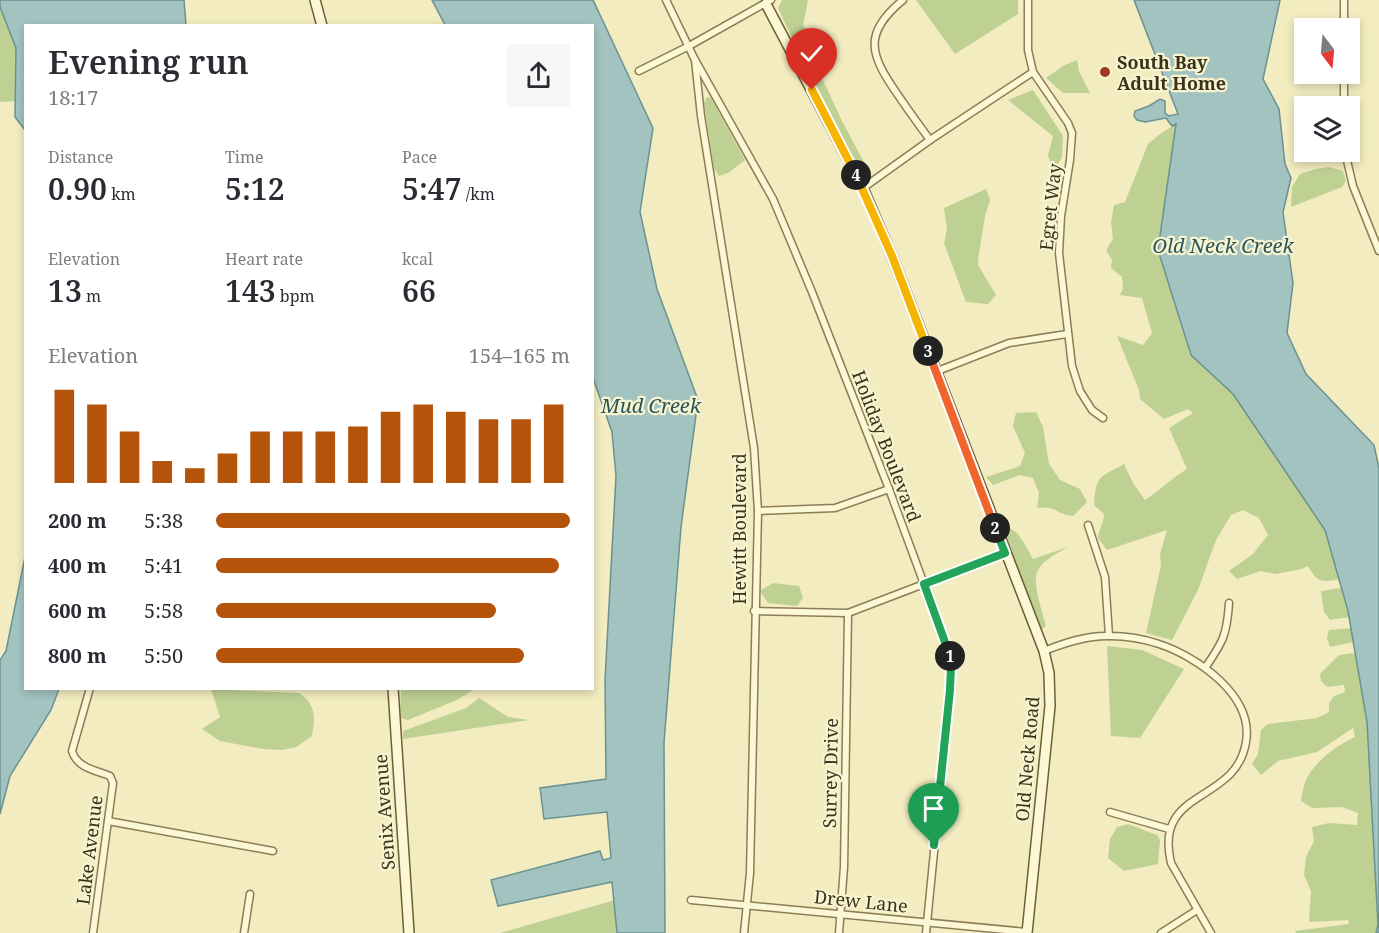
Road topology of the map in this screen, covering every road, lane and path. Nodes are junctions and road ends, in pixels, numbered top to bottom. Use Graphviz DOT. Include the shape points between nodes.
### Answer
graph roads {
  1 [pos="315,0"];
  2 [pos="666,0"];
  3 [pos="903,0"];
  4 [pos="1028,0"];
  5 [pos="1344,0"];
  6 [pos="767,1"];
  7 [pos="1344,18"];
  8 [pos="321,24"];
  9 [pos="690,46"];
  10 [pos="694,58"];
  11 [pos="639,71"];
  12 [pos="1033,72"];
  13 [pos="930,140"];
  14 [pos="1347,162"];
  15 [pos="863,188"];
  16 [pos="1379,251"];
  17 [pos="1067,334"];
  18 [pos="935,372"];
  19 [pos="1103,418"];
  20 [pos="889,489"];
  21 [pos="758,512"];
  22 [pos="1088,525"];
  23 [pos="1005,553"];
  24 [pos="924,584"];
  25 [pos="1229,603"];
  26 [pos="754,611"];
  27 [pos="848,613"];
  28 [pos="1109,636"];
  29 [pos="1044,651"];
  30 [pos="1205,668"];
  31 [pos="89,690"];
  32 [pos="393,690"];
  33 [pos="1110,812"];
  34 [pos="108,821"];
  35 [pos="1169,829"];
  36 [pos="273,851"];
  37 [pos="250,894"];
  38 [pos="691,900"];
  39 [pos="747,904"];
  40 [pos="1197,910"];
  41 [pos="840,914"];
  42 [pos="927,923"];
  43 [pos="93,933"];
  44 [pos="244,933"];
  45 [pos="409,933"];
  46 [pos="744,933"];
  47 [pos="838,933"];
  48 [pos="926,933"];
  49 [pos="1027,933"];
  50 [pos="1161,933"];
  51 [pos="1211,933"];
  1 -- 8 [label="street"];
  2 -- 9 [label="street, Holiday Boulevard"];
  3 -- 13 [label="street" via="879,25 875,52 880,69"];
  4 -- 12 [label="street, Egret Way" via="1028,50"];
  5 -- 7 [label="street"];
  6 -- 9 [label="street"];
  6 -- 15 [label="street, Old Neck Road"];
  9 -- 10 [label="street, Holiday Boulevard"];
  9 -- 11 [label="street"];
  10 -- 20 [label="street, Holiday Boulevard" via="772,199"];
  10 -- 21 [label="street, Hewitt Boulevard" via="754,448"];
  12 -- 13 [label="street"];
  12 -- 17 [label="street, Egret Way" via="1072,134 1059,237"];
  13 -- 15 [label="street"];
  14 -- 16 [label="street"];
  15 -- 18 [label="street, Old Neck Road"];
  17 -- 18 [label="street" via="1009,343"];
  17 -- 19 [label="street, Egret Way" via="1080,391 1092,410"];
  18 -- 23 [label="street, Old Neck Road"];
  20 -- 21 [label="street" via="834,508"];
  20 -- 24 [label="street, Holiday Boulevard"];
  21 -- 26 [label="street, Hewitt Boulevard"];
  22 -- 28 [label="street" via="1104,577"];
  23 -- 24 [label="street"];
  23 -- 29 [label="street, Old Neck Road"];
  24 -- 27 [label="street"];
  24 -- 42 [label="street, Holiday Boulevard" via="945,638 951,667"];
  25 -- 30 [label="street" via="1224,640"];
  26 -- 27 [label="street"];
  26 -- 39 [label="street, Hewitt Boulevard"];
  27 -- 41 [label="street, Surrey Drive"];
  28 -- 29 [label="street" via="1077,640"];
  28 -- 30 [label="street" via="1160,644"];
  29 -- 49 [label="street, Old Neck Road" via="1050,706"];
  30 -- 35 [label="street" via="1239,701 1245,717 1246,741 1230,776 1190,801"];
  31 -- 34 [label="street, Lake Avenue" via="72,751 81,765 110,776 113,783"];
  32 -- 45 [label="street, Senix Avenue"];
  33 -- 35 [label="street"];
  34 -- 36 [label="street"];
  34 -- 43 [label="street, Lake Avenue"];
  35 -- 40 [label="street" via="1171,863"];
  37 -- 44 [label="street"];
  38 -- 39 [label="street, Drew Lane"];
  39 -- 41 [label="street, Drew Lane"];
  39 -- 46 [label="street, Hewitt Boulevard"];
  40 -- 50 [label="street"];
  40 -- 51 [label="street"];
  41 -- 42 [label="street, Drew Lane"];
  41 -- 47 [label="street, Surrey Drive"];
  42 -- 48 [label="street, Holiday Boulevard"];
  42 -- 49 [label="street, Drew Lane"];
}
